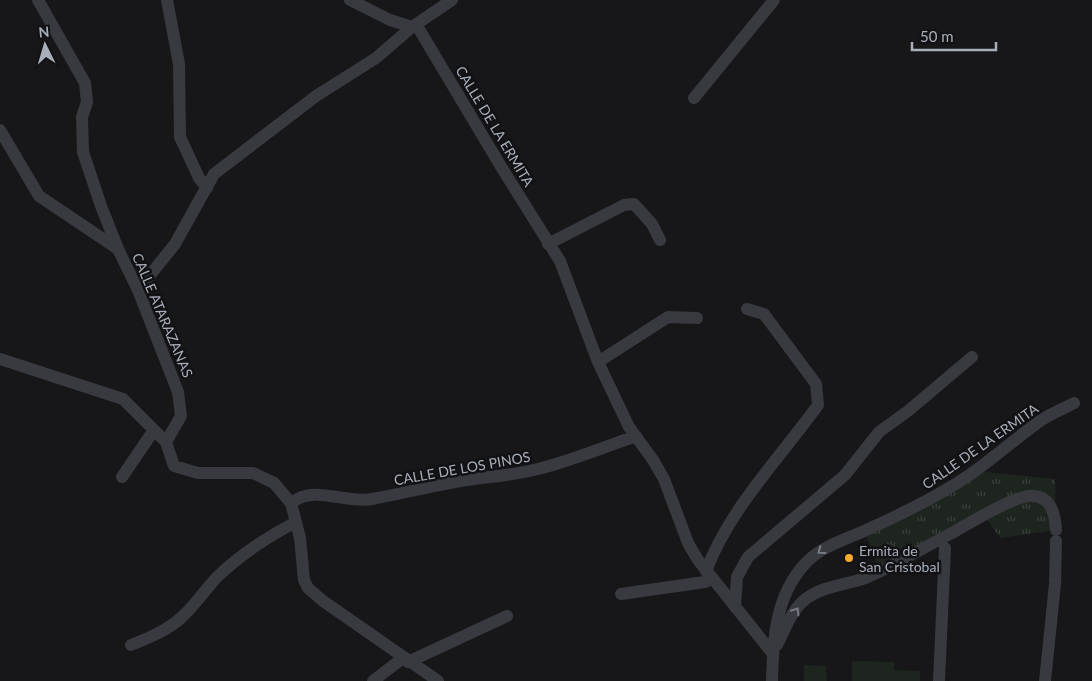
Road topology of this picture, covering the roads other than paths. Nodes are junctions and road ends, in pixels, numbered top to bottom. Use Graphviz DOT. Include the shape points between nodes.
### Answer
graph roads {
  1 [pos="38,0"];
  2 [pos="167,0"];
  3 [pos="350,0"];
  4 [pos="452,0"];
  5 [pos="774,0"];
  6 [pos="414,25"];
  7 [pos="694,98"];
  8 [pos="0,130"];
  9 [pos="207,188"];
  10 [pos="660,240"];
  11 [pos="548,244"];
  12 [pos="118,249"];
  13 [pos="138,290"];
  14 [pos="747,309"];
  15 [pos="697,318"];
  16 [pos="972,357"];
  17 [pos="0,360"];
  18 [pos="598,362"];
  19 [pos="1074,403"];
  20 [pos="154,430"];
  21 [pos="636,436"];
  22 [pos="166,442"];
  23 [pos="122,477"];
  24 [pos="291,503"];
  25 [pos="296,522"];
  26 [pos="945,548"];
  27 [pos="709,575"];
  28 [pos="621,594"];
  29 [pos="735,607"];
  30 [pos="506,616"];
  31 [pos="131,645"];
  32 [pos="773,654"];
  33 [pos="406,660"];
  34 [pos="373,681"];
  35 [pos="438,681"];
  36 [pos="772,681"];
  37 [pos="939,681"];
  38 [pos="1045,681"];
  1 -- 12 [label="street" via="85,83 87,102 82,117 83,152"];
  2 -- 9 [label="street" via="179,64 180,137"];
  3 -- 6 [label="street" via="390,20"];
  4 -- 6 [label="street"];
  5 -- 7 [label="street"];
  6 -- 9 [label="street" via="376,58 316,96 214,174"];
  6 -- 11 [label="street, CALLE DE LA ERMITA"];
  8 -- 12 [label="street, CALLE ATARAZANAS" via="39,196"];
  9 -- 13 [label="street" via="175,244"];
  10 -- 11 [label="street" via="652,224 634,204 624,205"];
  11 -- 18 [label="street, CALLE DE LA ERMITA" via="560,261"];
  12 -- 13 [label="street, CALLE ATARAZANAS"];
  13 -- 22 [label="street, CALLE ATARAZANAS" via="178,392 180,416"];
  14 -- 27 [label="street" via="764,314 816,384 818,405 747,496 714,549"];
  15 -- 18 [label="street" via="668,318"];
  16 -- 29 [label="street" via="879,432 845,475 748,557 737,576"];
  17 -- 20 [label="street" via="123,399"];
  18 -- 21 [label="street, CALLE DE LA ERMITA" via="624,419"];
  19 -- 32 [label="street, CALLE DE LA ERMITA, one-way" via="1042,420 969,476 916,507 825,548 803,566 783,599"];
  20 -- 22 [label="street"];
  20 -- 23 [label="street"];
  21 -- 24 [label="street, CALLE DE LOS PINOS" via="521,473 456,482 370,500 351,501 312,494"];
  21 -- 27 [label="street, CALLE DE LA ERMITA" via="664,479 688,543"];
  22 -- 24 [label="street" via="174,466 198,473 253,473 274,483"];
  24 -- 25 [label="street"];
  25 -- 31 [label="street" via="248,551 217,578 181,619"];
  25 -- 33 [label="street" via="302,572 308,588"];
  26 -- 37 [label="street"];
  27 -- 28 [label="street" via="705,582"];
  27 -- 29 [label="street, CALLE DE LA ERMITA"];
  29 -- 32 [label="street, CALLE DE LA ERMITA"];
  30 -- 33 [label="street"];
  32 -- 36 [label="street, CALLE DE LA ERMITA"];
  32 -- 38 [label="street, CALLE DE LA ERMITA, one-way" via="796,609 807,598 823,589 867,577 998,508 1032,495 1048,502 1055,521 1055,584"];
  33 -- 34 [label="street"];
  33 -- 35 [label="street"];
}
